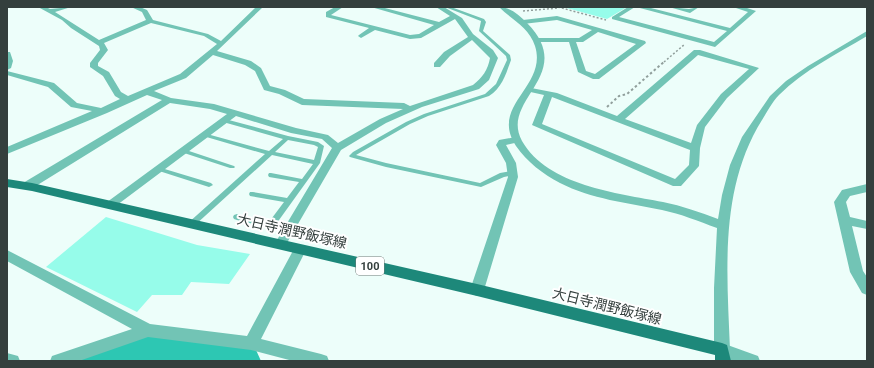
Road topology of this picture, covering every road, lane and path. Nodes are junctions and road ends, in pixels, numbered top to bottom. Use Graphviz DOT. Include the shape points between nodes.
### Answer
graph roads {
  1 [pos="41,7"];
  2 [pos="68,7"];
  3 [pos="134,7"];
  4 [pos="260,7"];
  5 [pos="340,7"];
  6 [pos="374,7"];
  7 [pos="439,7"];
  8 [pos="447,7"];
  9 [pos="502,7"];
  10 [pos="632,7"];
  11 [pos="639,7"];
  12 [pos="672,7"];
  13 [pos="696,7"];
  14 [pos="736,7"];
  15 [pos="560,8"];
  16 [pos="50,11"];
  17 [pos="516,12"];
  18 [pos="455,16"];
  19 [pos="150,21"];
  20 [pos="522,22"];
  21 [pos="441,25"];
  22 [pos="644,26"];
  23 [pos="376,27"];
  24 [pos="597,30"];
  25 [pos="731,30"];
  26 [pos="867,33"];
  27 [pos="361,36"];
  28 [pos="472,37"];
  29 [pos="626,38"];
  30 [pos="537,40"];
  31 [pos="572,40"];
  32 [pos="98,43"];
  33 [pos="687,43"];
  34 [pos="221,44"];
  35 [pos="212,52"];
  36 [pos="7,54"];
  37 [pos="437,65"];
  38 [pos="7,68"];
  39 [pos="7,73"];
  40 [pos="529,89"];
  41 [pos="148,92"];
  42 [pos="549,94"];
  43 [pos="127,100"];
  44 [pos="169,100"];
  45 [pos="410,109"];
  46 [pos="104,110"];
  47 [pos="603,110"];
  48 [pos="234,114"];
  49 [pos="619,120"];
  50 [pos="224,121"];
  51 [pos="205,135"];
  52 [pos="287,138"];
  53 [pos="516,140"];
  54 [pos="338,148"];
  55 [pos="695,148"];
  56 [pos="183,151"];
  57 [pos="7,152"];
  58 [pos="270,152"];
  59 [pos="317,163"];
  60 [pos="232,167"];
  61 [pos="158,169"];
  62 [pos="512,173"];
  63 [pos="271,175"];
  64 [pos="303,181"];
  65 [pos="7,183"];
  66 [pos="209,185"];
  67 [pos="27,186"];
  68 [pos="867,188"];
  69 [pos="252,194"];
  70 [pos="289,201"];
  71 [pos="109,204"];
  72 [pos="237,217"];
  73 [pos="844,220"];
  74 [pos="191,224"];
  75 [pos="722,225"];
  76 [pos="867,225"];
  77 [pos="280,245"];
  78 [pos="300,250"];
  79 [pos="7,256"];
  80 [pos="862,273"];
  81 [pos="867,289"];
  82 [pos="477,290"];
  83 [pos="148,330"];
  84 [pos="251,343"];
  85 [pos="723,356"];
  86 [pos="7,360"];
  87 [pos="12,361"];
  88 [pos="58,361"];
  89 [pos="321,361"];
  90 [pos="752,361"];
  1 -- 16 [label="street"];
  2 -- 16 [label="street"];
  3 -- 19 [label="street" via="145,11"];
  4 -- 34 [label="street"];
  5 -- 23 [label="street" via="328,13 328,16"];
  6 -- 21 [label="street"];
  7 -- 18 [label="street"];
  8 -- 62 [label="lane" via="482,20 482,31 508,56 509,60 499,85 495,91 487,95 408,123 352,156 386,166 481,185"];
  9 -- 20 [label="street"];
  10 -- 22 [label="street" via="614,18"];
  11 -- 25 [label="street"];
  12 -- 13 [label="street" via="690,11"];
  14 -- 25 [label="street" via="753,11"];
  15 -- 17 [label="path"];
  16 -- 32 [label="street"];
  18 -- 21 [label="street"];
  18 -- 28 [label="street"];
  19 -- 32 [label="street"];
  19 -- 34 [label="street" via="206,35"];
  20 -- 24 [label="street" via="557,18"];
  20 -- 30 [label="street"];
  21 -- 23 [label="street" via="421,36 410,37"];
  22 -- 25 [label="street" via="715,45"];
  22 -- 29 [label="street"];
  23 -- 27 [label="street"];
  24 -- 29 [label="street"];
  24 -- 31 [label="street" via="580,40"];
  26 -- 75 [label="street" via="777,92 755,121 743,144 730,180"];
  28 -- 37 [label="street" via="447,54"];
  28 -- 45 [label="street" via="494,58 494,64 485,80 476,87"];
  29 -- 31 [label="street" via="642,43 596,77 582,72"];
  30 -- 31 [label="street"];
  30 -- 40 [label="street" via="541,56 540,67"];
  32 -- 43 [label="street" via="104,50 94,63 94,67 106,74 118,94"];
  33 -- 47 [label="path" via="627,94 619,96"];
  34 -- 35 [label="street"];
  35 -- 41 [label="street" via="183,76"];
  35 -- 45 [label="street" via="248,63 258,70 267,88 302,102 404,106"];
  36 -- 38 [label="street" via="10,58"];
  39 -- 46 [label="street" via="51,85 74,105"];
  40 -- 42 [label="street"];
  40 -- 53 [label="street" via="513,118"];
  41 -- 43 [label="street"];
  41 -- 44 [label="street"];
  42 -- 49 [label="street"];
  42 -- 55 [label="street" via="537,125 677,184 694,166"];
  43 -- 46 [label="street"];
  44 -- 48 [label="street" via="211,106"];
  44 -- 67 [label="street"];
  45 -- 54 [label="street" via="383,121"];
  46 -- 57 [label="street"];
  48 -- 50 [label="street"];
  48 -- 54 [label="street" via="294,131 325,136"];
  49 -- 55 [label="street"];
  49 -- 55 [label="street" via="697,52 755,68 719,102 700,127"];
  50 -- 51 [label="street"];
  50 -- 52 [label="lane"];
  51 -- 56 [label="street"];
  51 -- 58 [label="lane"];
  52 -- 58 [label="lane"];
  52 -- 59 [label="lane" via="321,146"];
  53 -- 62 [label="street" via="502,142 500,145 510,163"];
  53 -- 75 [label="street" via="536,162 564,181 601,193 680,211"];
  54 -- 77 [label="street"];
  56 -- 60 [label="lane"];
  56 -- 61 [label="street"];
  58 -- 59 [label="lane"];
  58 -- 74 [label="lane"];
  59 -- 64 [label="lane"];
  61 -- 66 [label="lane"];
  61 -- 71 [label="street"];
  62 -- 82 [label="street" via="513,177"];
  63 -- 64 [label="lane"];
  64 -- 70 [label="lane"];
  65 -- 67 [label="main road, 大日寺潤野飯塚線 / 100"];
  67 -- 71 [label="main road, 大日寺潤野飯塚線 / 100"];
  68 -- 73 [label="street" via="846,193 840,202"];
  69 -- 70 [label="lane"];
  70 -- 72 [label="lane" via="271,225"];
  71 -- 74 [label="main road, 大日寺潤野飯塚線 / 100"];
  73 -- 76 [label="street"];
  73 -- 80 [label="street"];
  74 -- 77 [label="main road, 大日寺潤野飯塚線 / 100"];
  75 -- 85 [label="street"];
  77 -- 78 [label="main road, 大日寺潤野飯塚線 / 100"];
  78 -- 82 [label="main road, 大日寺潤野飯塚線 / 100"];
  78 -- 84 [label="street"];
  79 -- 83 [label="street"];
  80 -- 81 [label="street"];
  82 -- 85 [label="main road, 大日寺潤野飯塚線 / 100"];
  83 -- 84 [label="street"];
  83 -- 88 [label="street"];
  84 -- 89 [label="street"];
  85 -- 90 [label="street"];
  86 -- 87 [label="street"];
}
